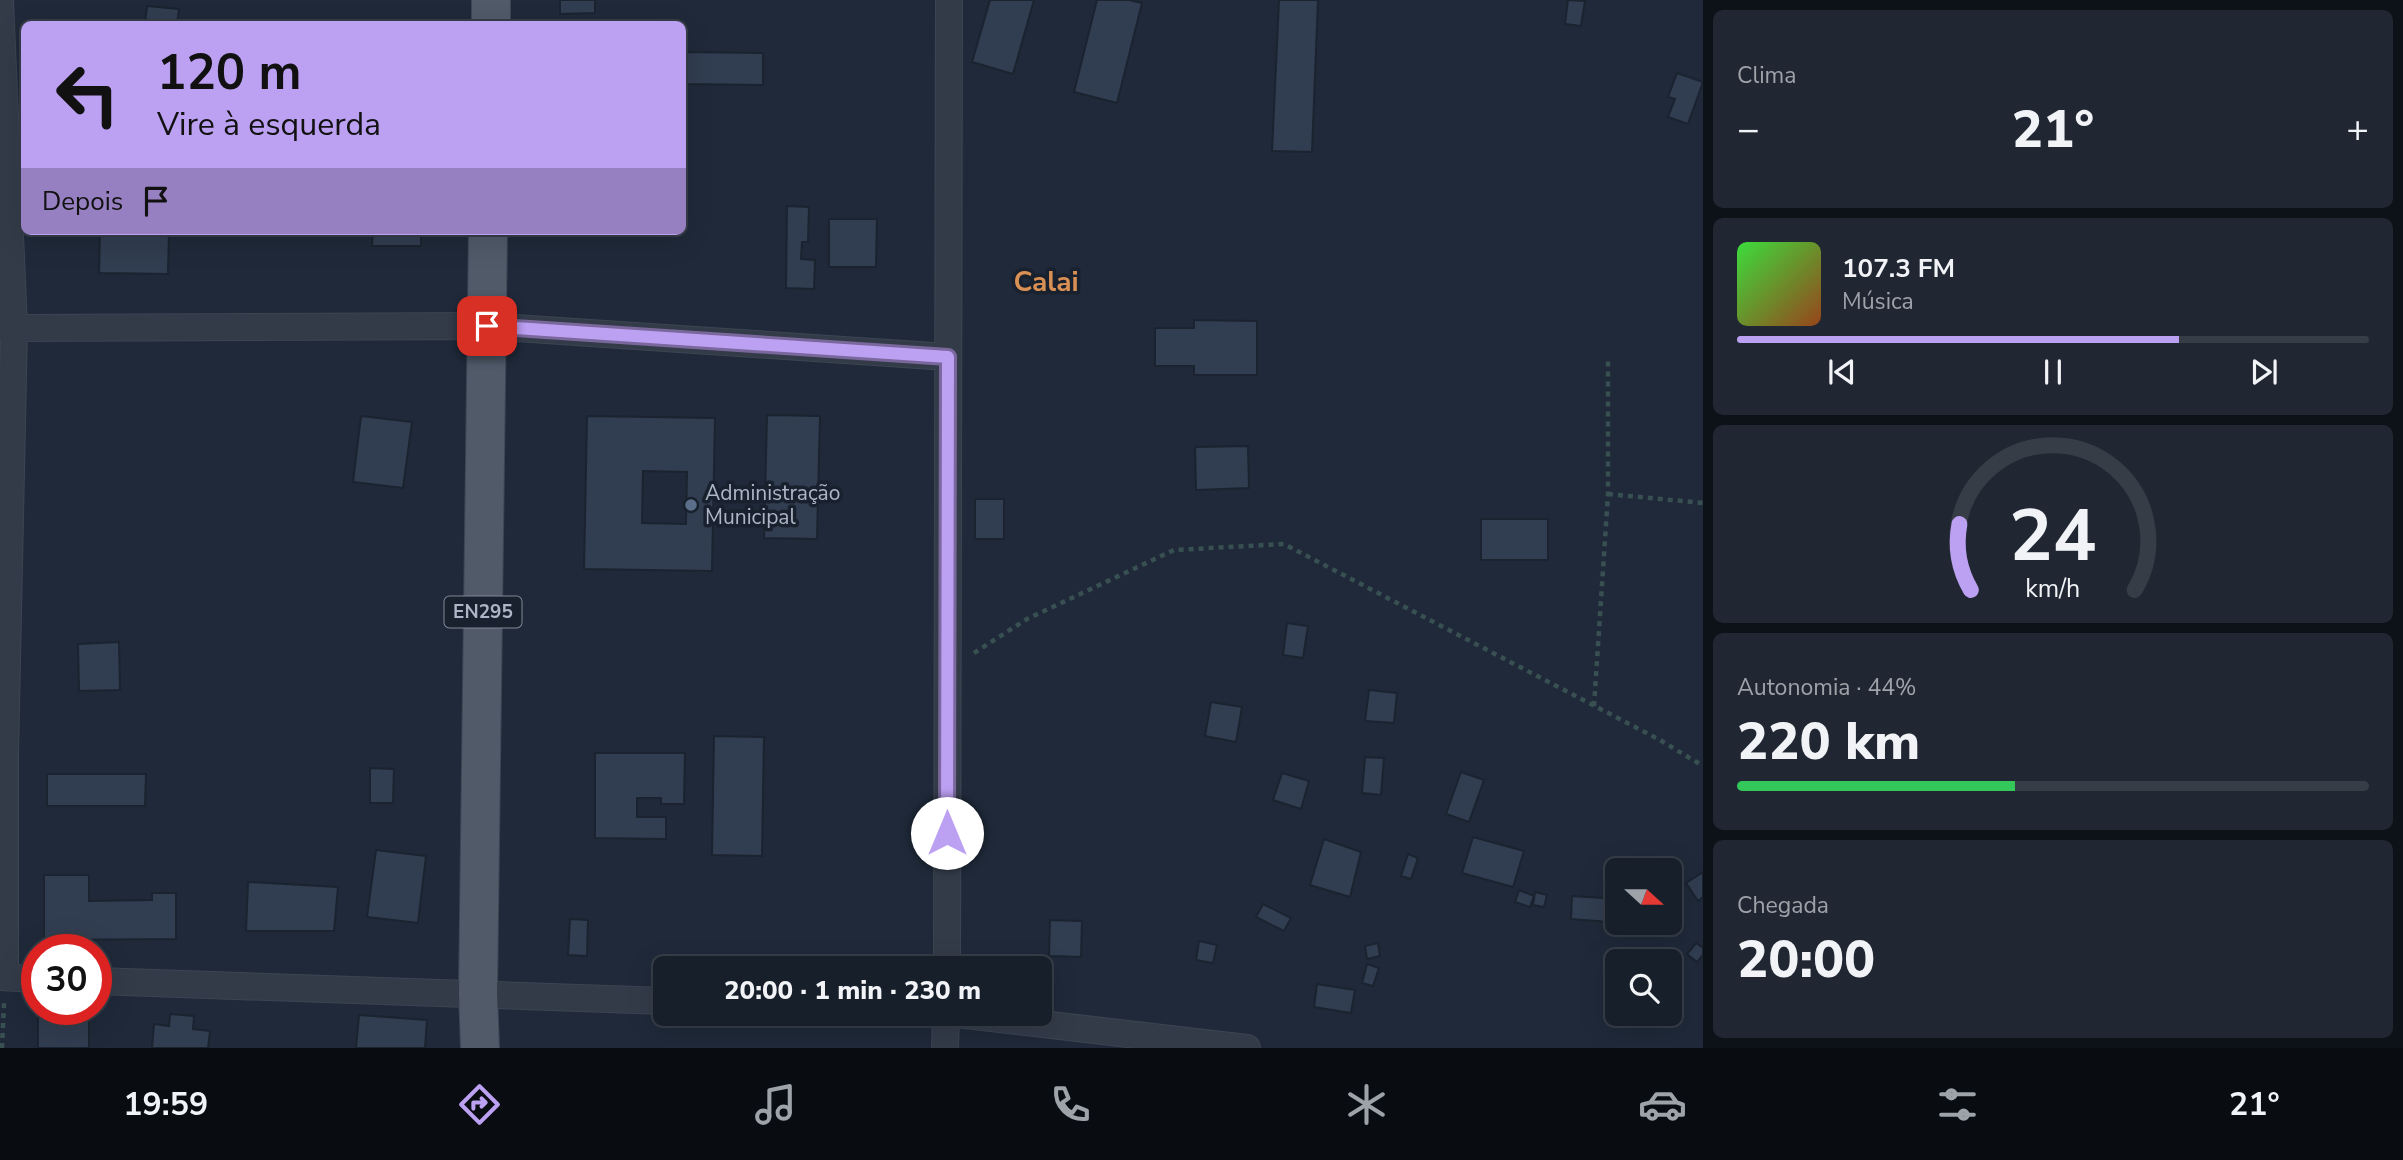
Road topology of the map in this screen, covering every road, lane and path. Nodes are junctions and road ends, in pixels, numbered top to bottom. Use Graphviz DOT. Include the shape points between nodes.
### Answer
graph roads {
  1 [pos="0,0"];
  2 [pos="491,0"];
  3 [pos="949,0"];
  4 [pos="491,21"];
  5 [pos="488,235"];
  6 [pos="487,326"];
  7 [pos="7,327"];
  8 [pos="948,357"];
  9 [pos="1608,361"];
  10 [pos="1608,494"];
  11 [pos="1703,503"];
  12 [pos="947,671"];
  13 [pos="1594,706"];
  14 [pos="1703,766"];
  15 [pos="947,956"];
  16 [pos="2,977"];
  17 [pos="21,978"];
  18 [pos="112,982"];
  19 [pos="478,993"];
  20 [pos="653,1000"];
  21 [pos="1052,1025"];
  22 [pos="947,1026"];
  23 [pos="2,1048"];
  24 [pos="480,1048"];
  25 [pos="945,1048"];
  26 [pos="1247,1048"];
  1 -- 7 [label="street"];
  2 -- 4 [label="main road"];
  3 -- 8 [label="street"];
  5 -- 6 [label="main road, EN295"];
  6 -- 7 [label="street"];
  6 -- 8 [label="street"];
  6 -- 19 [label="main road, EN295"];
  7 -- 16 [label="street"];
  8 -- 12 [label="street"];
  9 -- 10 [label="path"];
  10 -- 11 [label="path"];
  10 -- 13 [label="path"];
  12 -- 13 [label="path" via="1027,619 1174,550 1284,544"];
  12 -- 15 [label="street"];
  13 -- 14 [label="path"];
  16 -- 17 [label="street"];
  16 -- 23 [label="path"];
  18 -- 19 [label="street"];
  19 -- 20 [label="street"];
  19 -- 24 [label="main road, EN295"];
  21 -- 26 [label="street"];
  22 -- 25 [label="street"];
}
